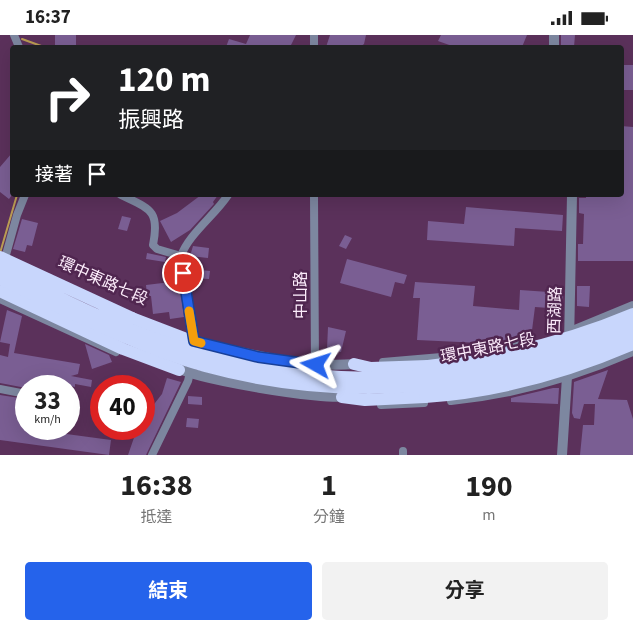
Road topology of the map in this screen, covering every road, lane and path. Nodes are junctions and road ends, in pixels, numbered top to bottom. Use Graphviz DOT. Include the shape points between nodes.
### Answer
graph roads {
  1 [pos="24,197"];
  2 [pos="125,197"];
  3 [pos="227,197"];
  4 [pos="314,197"];
  5 [pos="572,197"];
  6 [pos="181,256"];
  7 [pos="1,265"];
  8 [pos="0,283"];
  9 [pos="0,291"];
  10 [pos="0,299"];
  11 [pos="633,305"];
  12 [pos="633,314"];
  13 [pos="633,323"];
  14 [pos="569,331"];
  15 [pos="633,335"];
  16 [pos="193,341"];
  17 [pos="633,344"];
  18 [pos="569,345"];
  19 [pos="633,352"];
  20 [pos="568,360"];
  21 [pos="354,364"];
  22 [pos="316,365"];
  23 [pos="184,371"];
  24 [pos="568,376"];
  25 [pos="0,389"];
  26 [pos="15,392"];
  27 [pos="315,395"];
  28 [pos="342,397"];
  29 [pos="152,455"];
  30 [pos="562,455"];
  1 -- 7 [label="street"];
  2 -- 6 [label="street" via="140,204 157,222 153,245 156,249"];
  3 -- 6 [label="street" via="184,246"];
  4 -- 22 [label="street, 中山路"];
  5 -- 14 [label="street, 西湖路"];
  6 -- 16 [label="street"];
  7 -- 13 [label="highway, bridge" via="125,327 162,341 244,365 340,378 410,378 461,373 549,353"];
  7 -- 15 [label="highway, bridge" via="158,350 239,374 317,386 408,388 462,383 552,362"];
  7 -- 16 [label="highway, bridge"];
  7 -- 16 [label="street, 環中東路七段" via="134,328 183,344"];
  8 -- 23 [label="street, 環中東路七段" via="155,353"];
  9 -- 23 [label="highway" via="123,349"];
  10 -- 23 [label="street, 環中東路七段" via="96,344 160,368"];
  11 -- 14 [label="street, 環中東路七段"];
  12 -- 21 [label="highway, bridge" via="598,328 506,355 428,366 370,368"];
  13 -- 18 [label="street, 環中東路七段"];
  14 -- 18 [label="street, 西湖路"];
  14 -- 21 [label="street, 環中東路七段" via="526,343 453,356"];
  15 -- 20 [label="street, 環中東路七段"];
  16 -- 22 [label="street, 環中東路七段" via="258,357"];
  16 -- 23 [label="street"];
  17 -- 28 [label="highway, bridge" via="565,371 480,391 365,400"];
  18 -- 20 [label="street, 西湖路"];
  18 -- 22 [label="street, 環中東路七段" via="461,371 436,373 337,375"];
  19 -- 24 [label="street, 環中東路七段"];
  20 -- 24 [label="street, 西湖路"];
  20 -- 28 [label="street, 環中東路七段" via="443,389 367,392"];
  21 -- 22 [label="street, 環中東路七段"];
  22 -- 27 [label="street, 中山路"];
  23 -- 27 [label="street, 環中東路七段" via="245,385"];
  23 -- 29 [label="street"];
  24 -- 28 [label="street, 環中東路七段" via="490,395 453,400 369,405"];
  24 -- 30 [label="street, 西湖路"];
  25 -- 26 [label="street"];
  27 -- 28 [label="street, 環中東路七段"];
}
